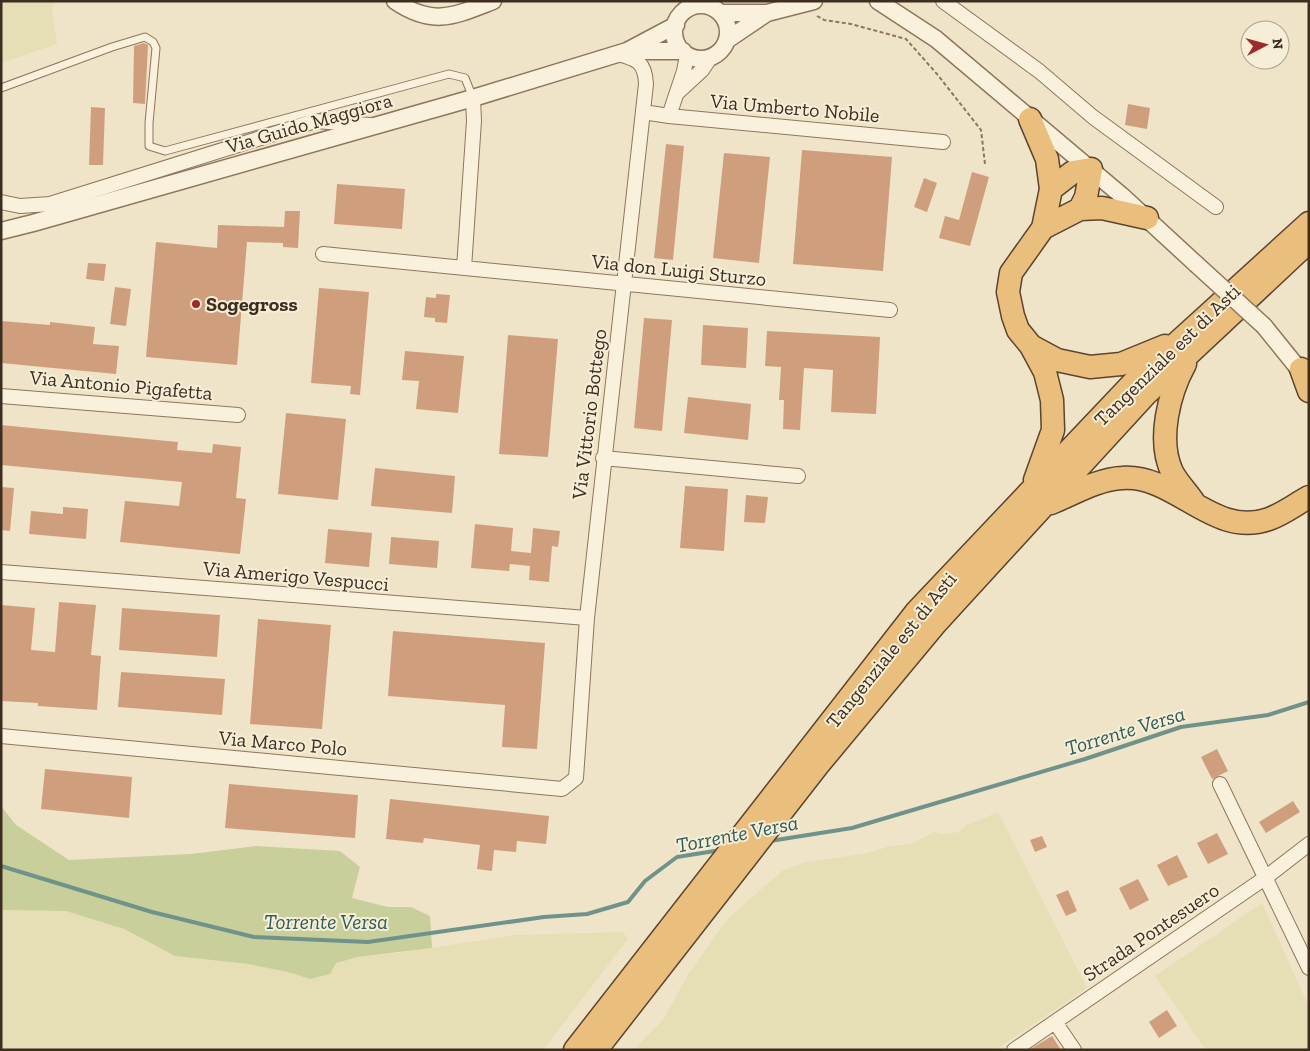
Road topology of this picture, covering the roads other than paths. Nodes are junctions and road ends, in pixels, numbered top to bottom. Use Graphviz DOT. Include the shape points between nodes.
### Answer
graph roads {
  1 [pos="395,1"];
  2 [pos="493,1"];
  3 [pos="814,1"];
  4 [pos="878,1"];
  5 [pos="943,1"];
  6 [pos="711,7"];
  7 [pos="681,13"];
  8 [pos="767,13"];
  9 [pos="727,40"];
  10 [pos="622,53"];
  11 [pos="685,53"];
  12 [pos="710,58"];
  13 [pos="1,88"];
  14 [pos="677,94"];
  15 [pos="474,98"];
  16 [pos="643,112"];
  17 [pos="669,116"];
  18 [pos="1030,119"];
  19 [pos="378,125"];
  20 [pos="943,142"];
  21 [pos="1090,169"];
  22 [pos="1051,189"];
  23 [pos="1,202"];
  24 [pos="1216,207"];
  25 [pos="1080,210"];
  26 [pos="1309,217"];
  27 [pos="1146,218"];
  28 [pos="1043,228"];
  29 [pos="1,231"];
  30 [pos="1304,234"];
  31 [pos="323,254"];
  32 [pos="464,268"];
  33 [pos="624,284"];
  34 [pos="890,310"];
  35 [pos="1031,346"];
  36 [pos="1186,346"];
  37 [pos="1305,376"];
  38 [pos="1309,391"];
  39 [pos="1,396"];
  40 [pos="238,415"];
  41 [pos="603,458"];
  42 [pos="798,476"];
  43 [pos="1309,482"];
  44 [pos="1037,498"];
  45 [pos="1299,503"];
  46 [pos="1197,505"];
  47 [pos="1,572"];
  48 [pos="587,618"];
  49 [pos="1,736"];
  50 [pos="1220,784"];
  51 [pos="562,789"];
  52 [pos="1309,844"];
  53 [pos="1265,878"];
  54 [pos="714,885"];
  55 [pos="1309,968"];
  56 [pos="1055,1022"];
  57 [pos="575,1050"];
  58 [pos="596,1050"];
  59 [pos="1014,1050"];
  60 [pos="1074,1050"];
  1 -- 2 [label="street" via="409,11 427,17 464,13"];
  3 -- 8 [label="street"];
  4 -- 18 [label="street" via="936,39"];
  5 -- 24 [label="street"];
  6 -- 7 [label="street" via="699,6"];
  6 -- 8 [label="street"];
  6 -- 9 [label="street" via="727,26"];
  7 -- 10 [label="street, Via Guido Maggiora"];
  7 -- 11 [label="street" via="676,39"];
  8 -- 9 [label="street"];
  9 -- 12 [label="street" via="723,48"];
  10 -- 11 [label="street, Via Guido Maggiora"];
  10 -- 15 [label="street, Via Guido Maggiora"];
  10 -- 16 [label="street, Via Vittorio Bottego" via="641,63 645,74"];
  11 -- 12 [label="street" via="698,59"];
  11 -- 14 [label="street"];
  12 -- 14 [label="street"];
  13 -- 15 [label="lane" via="145,37 156,48 149,146 165,151 449,74 465,78"];
  14 -- 17 [label="street"];
  15 -- 19 [label="street, Via Guido Maggiora"];
  15 -- 32 [label="street"];
  16 -- 17 [label="street, Via Umberto Nobile"];
  16 -- 33 [label="street, Via Vittorio Bottego"];
  17 -- 20 [label="street, Via Umberto Nobile"];
  18 -- 21 [label="street"];
  18 -- 22 [label="highway" via="1047,158"];
  19 -- 23 [label="street" via="314,121 50,204 20,206"];
  19 -- 29 [label="street, Via Guido Maggiora"];
  21 -- 22 [label="highway" via="1073,172"];
  21 -- 25 [label="highway" via="1086,197"];
  21 -- 27 [label="street"];
  22 -- 28 [label="highway"];
  25 -- 27 [label="highway" via="1102,208"];
  25 -- 28 [label="highway"];
  26 -- 30 [label="highway, Tangenziale est di Asti"];
  27 -- 37 [label="street, bridge" via="1264,326"];
  28 -- 35 [label="highway" via="1011,273 1009,281 1013,316 1018,330"];
  30 -- 36 [label="highway, Tangenziale est di Asti"];
  31 -- 32 [label="street, Via don Luigi Sturzo"];
  32 -- 33 [label="street, Via don Luigi Sturzo"];
  33 -- 34 [label="street, Via don Luigi Sturzo"];
  33 -- 41 [label="street, Via Vittorio Bottego"];
  35 -- 36 [label="highway" via="1057,360 1090,367 1121,364"];
  35 -- 44 [label="highway" via="1045,372 1052,400 1053,430 1042,465"];
  36 -- 44 [label="highway, Tangenziale est di Asti" via="1133,383"];
  36 -- 46 [label="highway" via="1166,423 1166,446 1172,472"];
  37 -- 38 [label="highway"];
  39 -- 40 [label="street, Via Antonio Pigafetta"];
  41 -- 42 [label="street"];
  41 -- 48 [label="street, Via Vittorio Bottego"];
  43 -- 45 [label="highway"];
  44 -- 46 [label="highway" via="1122,478 1146,480"];
  44 -- 54 [label="highway, Tangenziale est di Asti" via="818,766"];
  44 -- 54 [label="highway, Tangenziale est di Asti" via="917,612 790,776"];
  45 -- 46 [label="highway" via="1268,520 1239,522 1221,519"];
  47 -- 48 [label="street, Via Amerigo Vespucci"];
  48 -- 51 [label="street, Via Vittorio Bottego" via="576,778"];
  49 -- 51 [label="street, Via Marco Polo"];
  50 -- 53 [label="street"];
  52 -- 53 [label="street, Strada Pontesuero"];
  53 -- 55 [label="street"];
  53 -- 56 [label="street, Strada Pontesuero"];
  54 -- 57 [label="highway, Tangenziale est di Asti"];
  54 -- 58 [label="highway, Tangenziale est di Asti"];
  56 -- 59 [label="street, Strada Pontesuero"];
  56 -- 60 [label="street"];
}
